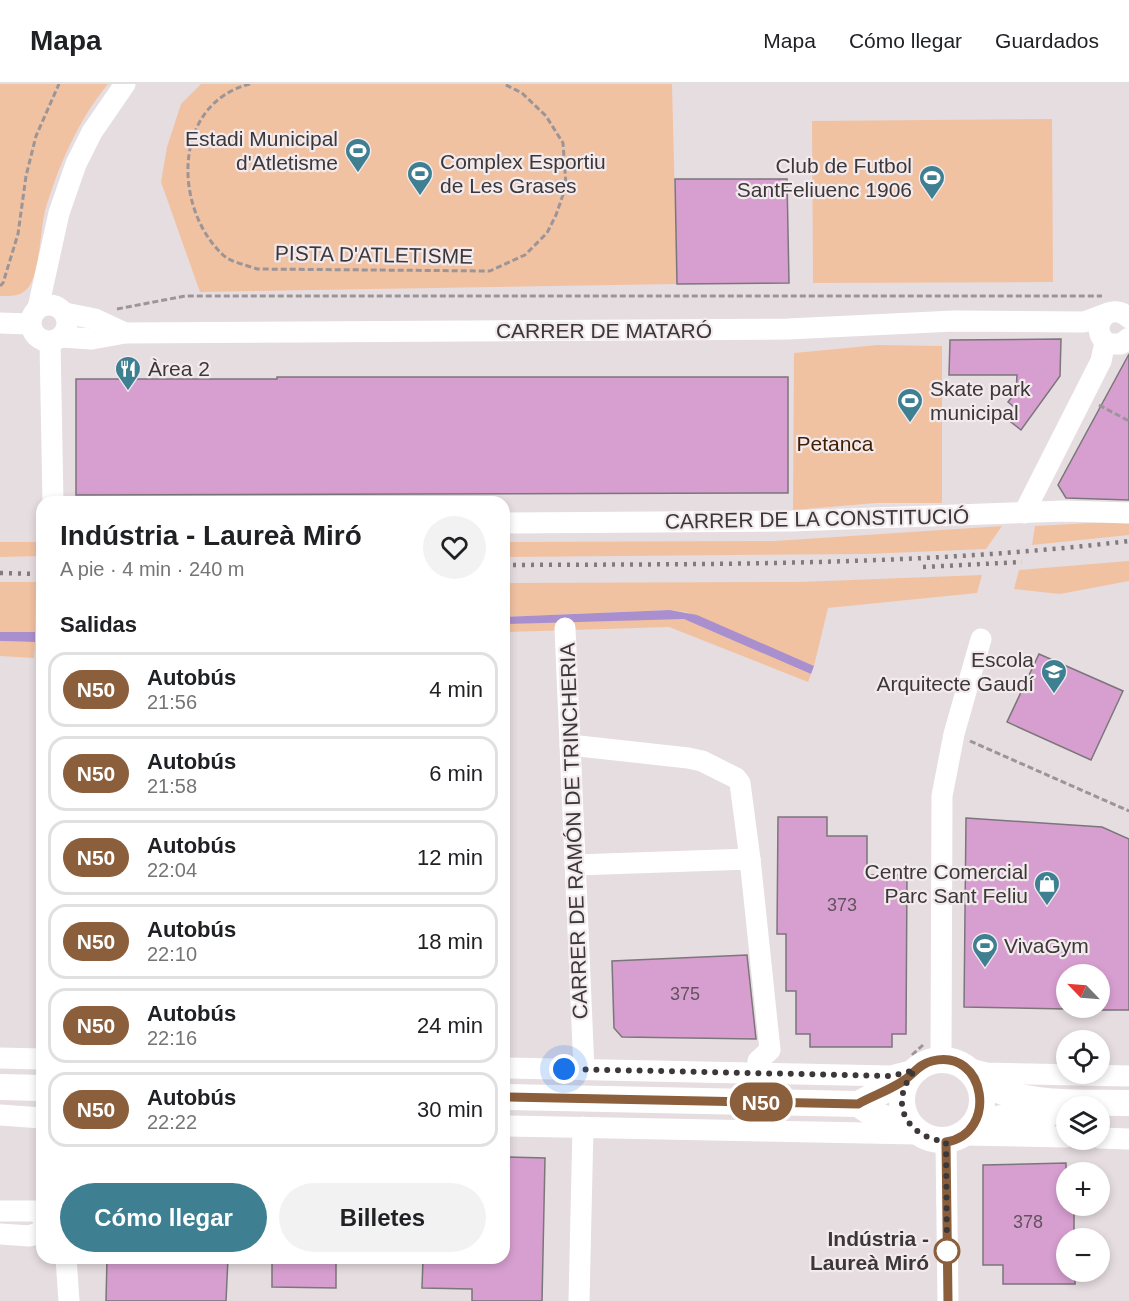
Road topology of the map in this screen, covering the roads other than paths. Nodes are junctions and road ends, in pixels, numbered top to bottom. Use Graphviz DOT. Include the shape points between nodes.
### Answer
graph roads {
  1 [pos="125,84"];
  2 [pos="1118,308"];
  3 [pos="47,313"];
  4 [pos="1084,322"];
  5 [pos="0,323"];
  6 [pos="125,333"];
  7 [pos="1129,338"];
  8 [pos="56,339"];
  9 [pos="1102,339"];
  10 [pos="53,496"];
  11 [pos="1024,513"];
  12 [pos="1129,513"];
  13 [pos="510,523"];
  14 [pos="565,628"];
  15 [pos="981,639"];
  16 [pos="570,745"];
  17 [pos="750,859"];
  18 [pos="575,866"];
  19 [pos="0,1058"];
  20 [pos="36,1059"];
  21 [pos="941,1059"];
  22 [pos="510,1068"];
  23 [pos="584,1070"];
  24 [pos="758,1073"];
  25 [pos="911,1074"];
  26 [pos="972,1074"];
  27 [pos="1129,1078"];
  28 [pos="0,1087"];
  29 [pos="36,1088"];
  30 [pos="510,1097"];
  31 [pos="1024,1099"];
  32 [pos="1129,1103"];
  33 [pos="858,1104"];
  34 [pos="0,1115"];
  35 [pos="1056,1115"];
  36 [pos="1110,1116"];
  37 [pos="1129,1116"];
  38 [pos="36,1118"];
  39 [pos="510,1125"];
  40 [pos="583,1127"];
  41 [pos="916,1131"];
  42 [pos="961,1134"];
  43 [pos="1056,1137"];
  44 [pos="1110,1138"];
  45 [pos="1129,1139"];
  46 [pos="0,1211"];
  47 [pos="36,1212"];
  48 [pos="0,1234"];
  49 [pos="36,1234"];
  50 [pos="66,1264"];
  51 [pos="81,1264"];
  52 [pos="69,1301"];
  53 [pos="79,1301"];
  54 [pos="579,1301"];
  55 [pos="948,1301"];
  1 -- 3 [label="street" via="92,132 59,213 42,282"];
  2 -- 4 [label="street, CARRER DE MATARÓ"];
  2 -- 9 [label="street" via="1099,323"];
  3 -- 5 [label="street, CARRER DE MATARÓ"];
  3 -- 6 [label="street, CARRER DE MATARÓ" via="95,319"];
  3 -- 8 [label="street" via="67,326"];
  3 -- 8 [label="street" via="36,337"];
  4 -- 6 [label="street, CARRER DE MATARÓ" via="954,321 788,330"];
  4 -- 9 [label="street"];
  6 -- 8 [label="street, CARRER DE MATARÓ" via="92,339"];
  7 -- 9 [label="street" via="1117,345"];
  8 -- 10 [label="street"];
  9 -- 11 [label="street" via="1101,361"];
  11 -- 12 [label="street, CARRER DE LA CONSTITUCIÓ"];
  11 -- 13 [label="street, CARRER DE LA CONSTITUCIÓ" via="792,521"];
  14 -- 16 [label="street, CARRER DE RAMÓN DE TRINCHERIA"];
  15 -- 21 [label="street" via="954,734 942,796"];
  16 -- 17 [label="street" via="688,758 736,778 740,783"];
  16 -- 18 [label="street, CARRER DE RAMÓN DE TRINCHERIA"];
  17 -- 18 [label="street"];
  17 -- 24 [label="street" via="770,1050 758,1061"];
  18 -- 23 [label="street, CARRER DE RAMÓN DE TRINCHERIA"];
  19 -- 20 [label="street"];
  21 -- 25 [label="main road" via="922,1064"];
  21 -- 26 [label="main road"];
  22 -- 23 [label="street"];
  23 -- 24 [label="street"];
  24 -- 25 [label="street"];
  25 -- 33 [label="main road"];
  25 -- 41 [label="main road" via="902,1093 902,1107"];
  26 -- 27 [label="street"];
  26 -- 31 [label="main road" via="1004,1094"];
  26 -- 42 [label="main road" via="982,1094 981,1107"];
  27 -- 31 [label="street" via="1081,1083"];
  28 -- 29 [label="main road"];
  30 -- 33 [label="main road"];
  31 -- 32 [label="main road"];
  33 -- 41 [label="main road"];
  34 -- 38 [label="street"];
  35 -- 42 [label="main road" via="1017,1114"];
  36 -- 37 [label="main road"];
  39 -- 40 [label="street"];
  40 -- 41 [label="street"];
  40 -- 54 [label="street"];
  41 -- 42 [label="main road"];
  42 -- 43 [label="street"];
  42 -- 55 [label="street"];
  44 -- 45 [label="street"];
  46 -- 47 [label="street"];
  48 -- 49 [label="street"];
  50 -- 52 [label="street"];
  51 -- 53 [label="street"];
}
